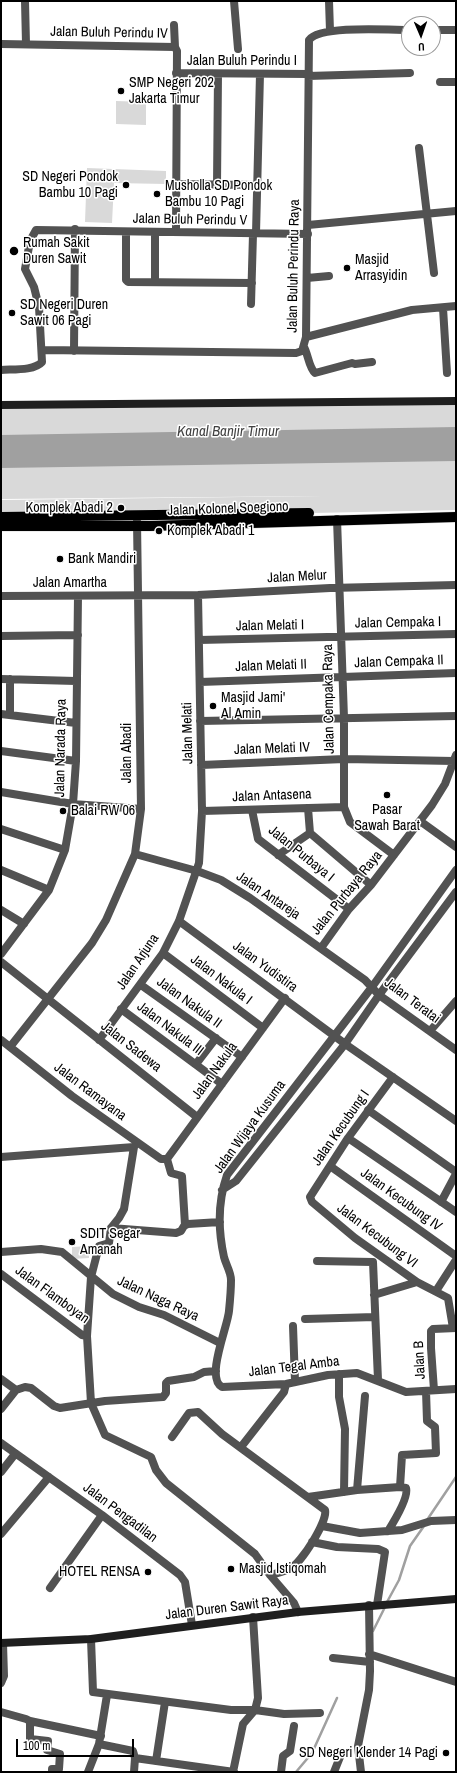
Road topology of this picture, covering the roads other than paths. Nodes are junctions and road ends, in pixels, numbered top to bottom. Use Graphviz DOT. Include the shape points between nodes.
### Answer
graph roads {
  1 [pos="25,1"];
  2 [pos="234,1"];
  3 [pos="329,1"];
  4 [pos="174,25"];
  5 [pos="401,30"];
  6 [pos="441,30"];
  7 [pos="456,30"];
  8 [pos="330,31"];
  9 [pos="1,44"];
  10 [pos="26,44"];
  11 [pos="175,47"];
  12 [pos="238,49"];
  13 [pos="176,73"];
  14 [pos="410,73"];
  15 [pos="218,74"];
  16 [pos="260,74"];
  17 [pos="308,75"];
  18 [pos="440,82"];
  19 [pos="456,82"];
  20 [pos="419,148"];
  21 [pos="176,184"];
  22 [pos="217,185"];
  23 [pos="257,185"];
  24 [pos="456,211"];
  25 [pos="427,214"];
  26 [pos="308,225"];
  27 [pos="75,229"];
  28 [pos="126,232"];
  29 [pos="176,232"];
  30 [pos="155,233"];
  31 [pos="255,233"];
  32 [pos="308,234"];
  33 [pos="434,273"];
  34 [pos="329,276"];
  35 [pos="307,278"];
  36 [pos="155,282"];
  37 [pos="252,283"];
  38 [pos="251,304"];
  39 [pos="456,306"];
  40 [pos="443,308"];
  41 [pos="306,337"];
  42 [pos="304,346"];
  43 [pos="42,350"];
  44 [pos="74,351"];
  45 [pos="372,362"];
  46 [pos="1,370"];
  47 [pos="447,373"];
  48 [pos="456,401"];
  49 [pos="1,405"];
  50 [pos="456,510"];
  51 [pos="1,517"];
  52 [pos="456,517"];
  53 [pos="337,519"];
  54 [pos="137,521"];
  55 [pos="1,526"];
  56 [pos="456,585"];
  57 [pos="339,588"];
  58 [pos="139,595"];
  59 [pos="198,595"];
  60 [pos="1,596"];
  61 [pos="78,596"];
  62 [pos="456,634"];
  63 [pos="78,635"];
  64 [pos="1,636"];
  65 [pos="341,637"];
  66 [pos="199,640"];
  67 [pos="456,673"];
  68 [pos="342,676"];
  69 [pos="1,679"];
  70 [pos="10,679"];
  71 [pos="76,681"];
  72 [pos="200,682"];
  73 [pos="1,714"];
  74 [pos="10,715"];
  75 [pos="456,716"];
  76 [pos="344,718"];
  77 [pos="200,721"];
  78 [pos="76,723"];
  79 [pos="1,751"];
  80 [pos="455,758"];
  81 [pos="344,759"];
  82 [pos="76,761"];
  83 [pos="201,765"];
  84 [pos="1,792"];
  85 [pos="73,804"];
  86 [pos="344,806"];
  87 [pos="308,808"];
  88 [pos="140,810"];
  89 [pos="252,810"];
  90 [pos="202,811"];
  91 [pos="420,820"];
  92 [pos="1,829"];
  93 [pos="310,833"];
  94 [pos="456,848"];
  95 [pos="65,850"];
  96 [pos="135,854"];
  97 [pos="278,855"];
  98 [pos="394,855"];
  99 [pos="1,870"];
  100 [pos="456,870"];
  101 [pos="197,871"];
  102 [pos="371,885"];
  103 [pos="49,890"];
  104 [pos="456,892"];
  105 [pos="1,910"];
  106 [pos="348,910"];
  107 [pos="179,921"];
  108 [pos="24,924"];
  109 [pos="320,948"];
  110 [pos="163,953"];
  111 [pos="1,954"];
  112 [pos="1,962"];
  113 [pos="141,985"];
  114 [pos="372,987"];
  115 [pos="379,995"];
  116 [pos="48,998"];
  117 [pos="285,998"];
  118 [pos="456,1001"];
  119 [pos="121,1009"];
  120 [pos="263,1028"];
  121 [pos="430,1032"];
  122 [pos="335,1036"];
  123 [pos="216,1038"];
  124 [pos="1,1040"];
  125 [pos="99,1040"];
  126 [pos="345,1044"];
  127 [pos="10,1047"];
  128 [pos="456,1050"];
  129 [pos="242,1057"];
  130 [pos="196,1064"];
  131 [pos="393,1077"];
  132 [pos="222,1084"];
  133 [pos="368,1110"];
  134 [pos="198,1117"];
  135 [pos="456,1121"];
  136 [pos="348,1138"];
  137 [pos="135,1145"];
  138 [pos="1,1157"];
  139 [pos="167,1159"];
  140 [pos="330,1166"];
  141 [pos="456,1173"];
  142 [pos="222,1190"];
  143 [pos="311,1195"];
  144 [pos="441,1202"];
  145 [pos="456,1212"];
  146 [pos="220,1222"];
  147 [pos="185,1226"];
  148 [pos="111,1228"];
  149 [pos="1,1252"];
  150 [pos="456,1256"];
  151 [pos="456,1260"];
  152 [pos="317,1261"];
  153 [pos="1,1274"];
  154 [pos="91,1277"];
  155 [pos="417,1282"];
  156 [pos="437,1290"];
  157 [pos="374,1295"];
  158 [pos="456,1295"];
  159 [pos="375,1317"];
  160 [pos="305,1318"];
  161 [pos="293,1326"];
  162 [pos="455,1328"];
  163 [pos="88,1336"];
  164 [pos="220,1343"];
  165 [pos="216,1371"];
  166 [pos="339,1374"];
  167 [pos="1,1379"];
  168 [pos="378,1380"];
  169 [pos="295,1381"];
  170 [pos="286,1384"];
  171 [pos="456,1389"];
  172 [pos="16,1390"];
  173 [pos="430,1391"];
  174 [pos="365,1396"];
  175 [pos="92,1403"];
  176 [pos="1,1409"];
  177 [pos="172,1437"];
  178 [pos="1,1443"];
  179 [pos="241,1447"];
  180 [pos="15,1454"];
  181 [pos="1,1472"];
  182 [pos="49,1477"];
  183 [pos="400,1487"];
  184 [pos="357,1490"];
  185 [pos="344,1492"];
  186 [pos="308,1497"];
  187 [pos="102,1515"];
  188 [pos="456,1520"];
  189 [pos="322,1526"];
  190 [pos="388,1531"];
  191 [pos="1,1534"];
  192 [pos="312,1542"];
  193 [pos="270,1575"];
  194 [pos="50,1588"];
  195 [pos="456,1599"];
  196 [pos="376,1605"];
  197 [pos="298,1612"];
  198 [pos="253,1617"];
  199 [pos="192,1625"];
  200 [pos="91,1639"];
  201 [pos="2,1643"];
  202 [pos="369,1652"];
  203 [pos="333,1658"];
  204 [pos="456,1682"];
  205 [pos="1,1683"];
  206 [pos="107,1695"];
  207 [pos="165,1702"];
  208 [pos="255,1710"];
  209 [pos="1,1712"];
  210 [pos="320,1713"];
  211 [pos="30,1721"];
  212 [pos="294,1726"];
  213 [pos="100,1740"];
  214 [pos="340,1757"];
  215 [pos="135,1758"];
  216 [pos="156,1761"];
  217 [pos="52,1772"];
  218 [pos="88,1772"];
  219 [pos="134,1772"];
  220 [pos="233,1772"];
  221 [pos="281,1772"];
  222 [pos="334,1772"];
  223 [pos="361,1772"];
  1 -- 10 [label="street"];
  2 -- 12 [label="street"];
  3 -- 8 [label="street"];
  4 -- 11 [label="street"];
  5 -- 8 [label="street"];
  6 -- 7 [label="street"];
  8 -- 17 [label="street, Jalan Buluh Perindu Raya" via="317,34 309,40"];
  9 -- 10 [label="street, Jalan Buluh Perindu IV"];
  10 -- 11 [label="street, Jalan Buluh Perindu IV"];
  11 -- 13 [label="street, Jalan Buluh Perindu IV"];
  13 -- 15 [label="street, Jalan Buluh Perindu I"];
  13 -- 21 [label="street, Jalan Buluh Perindu IV"];
  14 -- 17 [label="street, Jalan Buluh Perindu I"];
  15 -- 16 [label="street, Jalan Buluh Perindu I"];
  15 -- 22 [label="street"];
  16 -- 17 [label="street, Jalan Buluh Perindu I"];
  16 -- 23 [label="street"];
  17 -- 26 [label="street, Jalan Buluh Perindu Raya"];
  18 -- 19 [label="street"];
  20 -- 25 [label="street"];
  21 -- 22 [label="street"];
  21 -- 29 [label="street, Jalan Buluh Perindu IV"];
  22 -- 23 [label="street"];
  23 -- 31 [label="street"];
  24 -- 25 [label="street"];
  25 -- 26 [label="street"];
  25 -- 33 [label="street"];
  26 -- 32 [label="street, Jalan Buluh Perindu Raya"];
  27 -- 28 [label="street, Jalan Buluh Perindu V"];
  27 -- 43 [label="street, Jalan Buluh Perindu V" via="38,229 30,240 25,269 34,287 39,307"];
  27 -- 44 [label="street"];
  28 -- 30 [label="street, Jalan Buluh Perindu V"];
  28 -- 36 [label="street" via="126,282"];
  29 -- 30 [label="street, Jalan Buluh Perindu V"];
  29 -- 31 [label="street, Jalan Buluh Perindu V"];
  30 -- 36 [label="street"];
  31 -- 32 [label="street, Jalan Buluh Perindu V"];
  31 -- 37 [label="street"];
  32 -- 35 [label="street, Jalan Buluh Perindu Raya"];
  34 -- 35 [label="street"];
  35 -- 41 [label="street, Jalan Buluh Perindu Raya"];
  36 -- 37 [label="street"];
  37 -- 38 [label="street"];
  39 -- 40 [label="street"];
  40 -- 41 [label="street" via="412,310"];
  40 -- 47 [label="street"];
  41 -- 42 [label="street, Jalan Buluh Perindu Raya"];
  42 -- 44 [label="street, Jalan Buluh Perindu Raya" via="302,351 296,353"];
  42 -- 45 [label="street" via="315,373 352,363"];
  43 -- 44 [label="street, Jalan Buluh Perindu Raya"];
  43 -- 46 [label="street, Jalan Buluh Perindu V" via="42,362 39,365"];
  48 -- 49 [label="street"];
  50 -- 54 [label="main road, Jalan Kolonel Soegiono"];
  51 -- 54 [label="main road, Jalan Kolonel Soegiono"];
  52 -- 53 [label="main road, Jalan Kolonel Soegiono"];
  53 -- 54 [label="main road, Jalan Kolonel Soegiono"];
  53 -- 57 [label="street, Jalan Cempaka Raya"];
  54 -- 55 [label="main road, Jalan Kolonel Soegiono"];
  54 -- 58 [label="street, Jalan Abadi"];
  56 -- 57 [label="street, Jalan Melur"];
  57 -- 59 [label="street, Jalan Melur"];
  57 -- 65 [label="street, Jalan Cempaka Raya"];
  58 -- 59 [label="street, Jalan Melur"];
  58 -- 61 [label="street, Jalan Amartha"];
  58 -- 88 [label="street, Jalan Abadi"];
  59 -- 66 [label="street, Jalan Melati"];
  60 -- 61 [label="street, Jalan Amartha"];
  61 -- 63 [label="street, Jalan Narada Raya"];
  62 -- 65 [label="street, Jalan Cempaka I"];
  63 -- 64 [label="street"];
  63 -- 71 [label="street, Jalan Narada Raya"];
  65 -- 66 [label="street, Jalan Melati I"];
  65 -- 68 [label="street, Jalan Cempaka Raya"];
  66 -- 72 [label="street, Jalan Melati"];
  67 -- 68 [label="street, Jalan Cempaka II"];
  68 -- 72 [label="street, Jalan Melati II"];
  68 -- 76 [label="street, Jalan Cempaka Raya"];
  69 -- 70 [label="street"];
  70 -- 71 [label="street"];
  70 -- 74 [label="street"];
  71 -- 78 [label="street, Jalan Narada Raya"];
  72 -- 77 [label="street, Jalan Melati"];
  73 -- 74 [label="street"];
  74 -- 78 [label="street"];
  75 -- 76 [label="street"];
  76 -- 77 [label="street"];
  76 -- 81 [label="street, Jalan Cempaka Raya"];
  77 -- 83 [label="street, Jalan Melati"];
  78 -- 82 [label="street, Jalan Narada Raya"];
  79 -- 82 [label="street"];
  80 -- 81 [label="street, Jalan Melati IV"];
  80 -- 91 [label="street, Jalan Purbaya Raya" via="445,784"];
  81 -- 83 [label="street, Jalan Melati IV"];
  81 -- 86 [label="street, Jalan Cempaka Raya"];
  82 -- 85 [label="street, Jalan Narada Raya"];
  83 -- 90 [label="street, Jalan Melati"];
  84 -- 85 [label="street"];
  85 -- 88 [label="street"];
  85 -- 95 [label="street, Jalan Narada Raya"];
  86 -- 87 [label="street, Jalan Antasena"];
  86 -- 98 [label="street, Jalan Cempaka Raya" via="350,822"];
  87 -- 89 [label="street, Jalan Antasena"];
  87 -- 93 [label="street"];
  88 -- 96 [label="street, Jalan Abadi"];
  89 -- 90 [label="street, Jalan Antasena"];
  89 -- 97 [label="street, Jalan Purbaya I" via="258,839"];
  90 -- 101 [label="street, Jalan Melati"];
  91 -- 94 [label="street"];
  91 -- 98 [label="street, Jalan Purbaya Raya"];
  92 -- 95 [label="street"];
  93 -- 97 [label="street"];
  93 -- 102 [label="street"];
  95 -- 103 [label="street, Jalan Narada Raya"];
  96 -- 101 [label="street, Jalan Antareja"];
  96 -- 116 [label="street, Jalan Abadi" via="116,900 96,938"];
  97 -- 106 [label="street, Jalan Purbaya I"];
  98 -- 102 [label="street, Jalan Purbaya Raya"];
  99 -- 103 [label="street"];
  100 -- 114 [label="street, Jalan Wijaya Kusuma"];
  101 -- 107 [label="street, Jalan Arjuna"];
  101 -- 109 [label="street, Jalan Antareja" via="221,880 250,898"];
  102 -- 106 [label="street, Jalan Purbaya Raya"];
  103 -- 108 [label="street, Jalan Narada Raya"];
  104 -- 115 [label="street, Jalan Wijaya Kusuma"];
  105 -- 108 [label="street"];
  106 -- 109 [label="street, Jalan Purbaya Raya"];
  107 -- 110 [label="street, Jalan Arjuna"];
  107 -- 117 [label="street, Jalan Yudistira"];
  108 -- 111 [label="street, Jalan Narada Raya"];
  109 -- 114 [label="street, Jalan Antareja"];
  110 -- 113 [label="street, Jalan Arjuna"];
  110 -- 120 [label="street, Jalan Nakula I"];
  112 -- 116 [label="street, Jalan Sadewa"];
  113 -- 119 [label="street, Jalan Arjuna"];
  113 -- 123 [label="street, Jalan Nakula II"];
  114 -- 115 [label="street, Jalan Teratai"];
  114 -- 122 [label="street, Jalan Wijaya Kusuma"];
  115 -- 121 [label="street, Jalan Teratai"];
  115 -- 126 [label="street, Jalan Wijaya Kusuma"];
  116 -- 125 [label="street, Jalan Sadewa"];
  116 -- 127 [label="street, Jalan Abadi"];
  117 -- 120 [label="street, Jalan Nakula"];
  117 -- 122 [label="street, Jalan Yudistira"];
  118 -- 121 [label="street"];
  119 -- 125 [label="street, Jalan Arjuna"];
  119 -- 130 [label="street, Jalan Nakula III"];
  120 -- 129 [label="street, Jalan Nakula"];
  121 -- 128 [label="street, Jalan Teratai"];
  122 -- 126 [label="street, Jalan Yudistira"];
  122 -- 142 [label="street, Jalan Wijaya Kusuma" via="227,1175"];
  123 -- 129 [label="street, Jalan Nakula II"];
  123 -- 130 [label="street"];
  124 -- 127 [label="street, Jalan Ramayana"];
  125 -- 134 [label="street, Jalan Sadewa"];
  126 -- 131 [label="street, Jalan Yudistira"];
  126 -- 142 [label="street, Jalan Wijaya Kusuma" via="236,1181"];
  127 -- 137 [label="street, Jalan Ramayana"];
  129 -- 132 [label="street, Jalan Nakula"];
  130 -- 132 [label="street, Jalan Nakula III"];
  131 -- 133 [label="street, Jalan Kecubung I"];
  131 -- 135 [label="street, Jalan Yudistira"];
  132 -- 134 [label="street, Jalan Nakula"];
  133 -- 136 [label="street, Jalan Kecubung I"];
  133 -- 141 [label="street"];
  134 -- 139 [label="street, Jalan Nakula"];
  136 -- 140 [label="street, Jalan Kecubung I"];
  136 -- 144 [label="street"];
  137 -- 138 [label="street"];
  137 -- 139 [label="street, Jalan Ramayana" via="161,1159"];
  137 -- 148 [label="street" via="124,1209"];
  139 -- 147 [label="street" via="171,1173 182,1176"];
  140 -- 143 [label="street, Jalan Kecubung I"];
  140 -- 150 [label="street, Jalan Kecubung IV"];
  141 -- 144 [label="street"];
  142 -- 146 [label="street"];
  143 -- 155 [label="street, Jalan Kecubung VI" via="312,1202 355,1238"];
  144 -- 145 [label="street"];
  146 -- 147 [label="street"];
  146 -- 164 [label="street" via="224,1258 231,1280 228,1318"];
  147 -- 148 [label="street" via="176,1233"];
  148 -- 154 [label="street" via="109,1243 99,1246"];
  149 -- 154 [label="street, Jalan Naga Raya" via="41,1249 62,1252"];
  151 -- 156 [label="street"];
  152 -- 157 [label="street" via="373,1262"];
  153 -- 163 [label="street, Jalan Flamboyan"];
  154 -- 163 [label="street"];
  154 -- 164 [label="street, Jalan Naga Raya" via="113,1294 139,1307 164,1315"];
  155 -- 156 [label="street, Jalan Kecubung VI"];
  155 -- 157 [label="street"];
  156 -- 158 [label="street"];
  156 -- 162 [label="street" via="449,1299"];
  157 -- 159 [label="street"];
  159 -- 160 [label="street"];
  159 -- 168 [label="street"];
  161 -- 169 [label="street"];
  162 -- 173 [label="street, Jalan B" via="431,1331"];
  163 -- 175 [label="street"];
  164 -- 165 [label="street"];
  165 -- 170 [label="street, Jalan Tegal Amba" via="222,1387"];
  165 -- 175 [label="street" via="168,1381 163,1397"];
  166 -- 168 [label="street, Jalan Tegal Amba" via="357,1373"];
  166 -- 169 [label="street, Jalan Tegal Amba"];
  166 -- 185 [label="street" via="344,1429"];
  167 -- 172 [label="street"];
  168 -- 173 [label="street, Jalan Tegal Amba" via="406,1392"];
  169 -- 170 [label="street, Jalan Tegal Amba"];
  170 -- 179 [label="street" via="284,1392"];
  171 -- 173 [label="street, Jalan Tegal Amba"];
  172 -- 175 [label="street" via="31,1388 60,1408"];
  172 -- 176 [label="street"];
  173 -- 183 [label="street" via="427,1421 435,1427 436,1452 402,1455"];
  174 -- 184 [label="street"];
  175 -- 193 [label="street" via="105,1435 151,1457 156,1470 166,1483 248,1547"];
  177 -- 179 [label="street" via="189,1413 198,1412"];
  178 -- 180 [label="street, Jalan Pengadilan"];
  179 -- 186 [label="street"];
  180 -- 181 [label="street"];
  180 -- 182 [label="street, Jalan Pengadilan"];
  182 -- 187 [label="street, Jalan Pengadilan"];
  182 -- 191 [label="street"];
  183 -- 184 [label="street"];
  183 -- 190 [label="street" via="406,1488 406,1493"];
  184 -- 185 [label="street"];
  185 -- 186 [label="street"];
  186 -- 189 [label="street" via="325,1510"];
  187 -- 194 [label="street"];
  187 -- 199 [label="street, Jalan Pengadilan" via="183,1579"];
  188 -- 190 [label="street" via="431,1521 402,1530"];
  189 -- 190 [label="street" via="360,1533"];
  189 -- 192 [label="street"];
  192 -- 193 [label="street" via="292,1568"];
  192 -- 196 [label="street" via="336,1547 380,1549 385,1552"];
  193 -- 197 [label="street" via="294,1603"];
  195 -- 196 [label="street, Jalan Duren Sawit Raya"];
  196 -- 197 [label="street, Jalan Duren Sawit Raya"];
  196 -- 202 [label="street"];
  197 -- 198 [label="street, Jalan Duren Sawit Raya"];
  198 -- 199 [label="street, Jalan Duren Sawit Raya"];
  198 -- 208 [label="street" via="258,1693"];
  199 -- 200 [label="street, Jalan Duren Sawit Raya"];
  200 -- 201 [label="street, Jalan Duren Sawit Raya"];
  200 -- 206 [label="street" via="92,1691"];
  201 -- 205 [label="street" via="4,1676"];
  202 -- 203 [label="street"];
  202 -- 204 [label="street"];
  202 -- 223 [label="street" via="369,1690 358,1746"];
  206 -- 207 [label="street"];
  206 -- 213 [label="street"];
  207 -- 208 [label="street" via="231,1710"];
  207 -- 216 [label="street"];
  208 -- 210 [label="street" via="284,1714"];
  208 -- 220 [label="street" via="243,1724"];
  209 -- 211 [label="street"];
  211 -- 213 [label="street"];
  211 -- 217 [label="street" via="30,1739 48,1741 47,1750 60,1754 59,1769 52,1769"];
  212 -- 221 [label="street" via="290,1751 283,1755"];
  213 -- 215 [label="street" via="133,1751"];
  213 -- 218 [label="street"];
  214 -- 222 [label="street"];
  215 -- 216 [label="street"];
  215 -- 219 [label="street"];
  216 -- 220 [label="street"];
}
